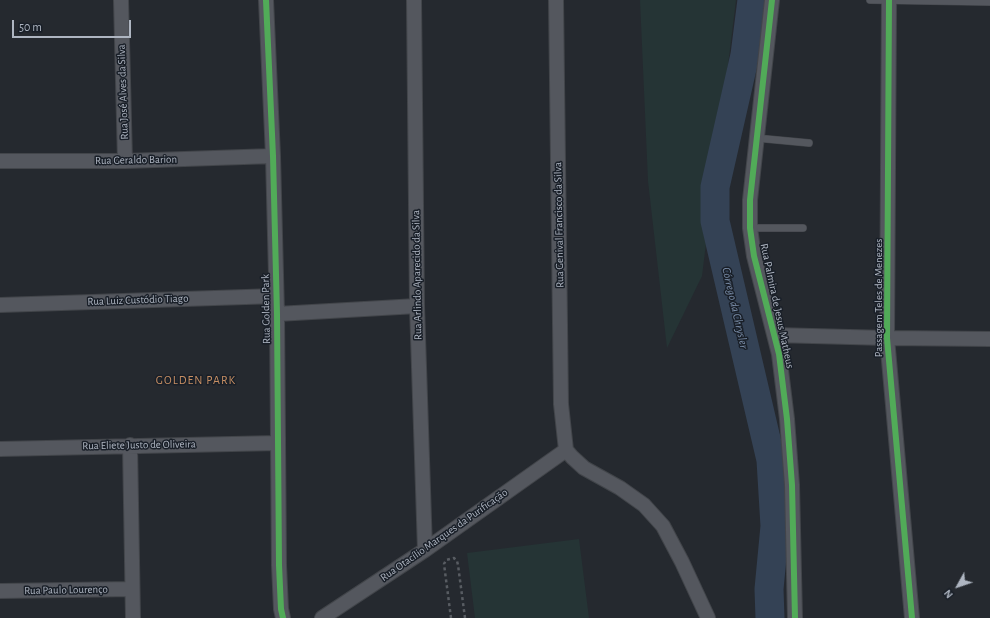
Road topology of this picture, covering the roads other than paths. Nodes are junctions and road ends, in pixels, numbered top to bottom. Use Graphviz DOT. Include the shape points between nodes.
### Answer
graph roads {
  1 [pos="121,0"];
  2 [pos="266,0"];
  3 [pos="414,0"];
  4 [pos="556,0"];
  5 [pos="772,0"];
  6 [pos="870,0"];
  7 [pos="889,0"];
  8 [pos="990,2"];
  9 [pos="756,138"];
  10 [pos="809,143"];
  11 [pos="273,156"];
  12 [pos="0,160"];
  13 [pos="125,161"];
  14 [pos="750,228"];
  15 [pos="804,228"];
  16 [pos="276,296"];
  17 [pos="0,305"];
  18 [pos="417,306"];
  19 [pos="277,314"];
  20 [pos="775,335"];
  21 [pos="887,338"];
  22 [pos="990,339"];
  23 [pos="278,443"];
  24 [pos="130,445"];
  25 [pos="0,449"];
  26 [pos="566,450"];
  27 [pos="425,550"];
  28 [pos="132,589"];
  29 [pos="0,591"];
  30 [pos="133,618"];
  31 [pos="283,618"];
  32 [pos="322,618"];
  33 [pos="708,618"];
  34 [pos="795,618"];
  35 [pos="912,618"];
  1 -- 13 [label="street, Rua José Alves da Silva"];
  2 -- 11 [label="street, Rua Golden Park"];
  3 -- 18 [label="street, Rua Arlindo Aparecido da Silva"];
  4 -- 26 [label="street, Rua Genival Francisco da Silva" via="561,404"];
  5 -- 9 [label="street, Rua Palmira de Jesus Matheus"];
  6 -- 7 [label="lane"];
  7 -- 8 [label="lane"];
  7 -- 21 [label="street, Passagem Teles de Menezes"];
  9 -- 10 [label="lane"];
  9 -- 14 [label="street, Rua Palmira de Jesus Matheus"];
  11 -- 13 [label="street, Rua Geraldo Barion"];
  11 -- 16 [label="street, Rua Golden Park"];
  12 -- 13 [label="street, Rua Geraldo Barion"];
  14 -- 15 [label="lane"];
  14 -- 20 [label="street, Rua Palmira de Jesus Matheus" via="754,256"];
  16 -- 17 [label="street, Rua Luiz Custódio Tiago"];
  16 -- 19 [label="street, Rua Golden Park"];
  18 -- 19 [label="street"];
  18 -- 27 [label="street, Rua Arlindo Aparecido da Silva"];
  19 -- 23 [label="street, Rua Golden Park"];
  20 -- 21 [label="street"];
  20 -- 34 [label="street, Rua Palmira de Jesus Matheus" via="787,419"];
  21 -- 22 [label="street"];
  21 -- 35 [label="street, Passagem Teles de Menezes"];
  23 -- 24 [label="street, Rua Eliete Justo de Oliveira"];
  23 -- 31 [label="street, Rua Golden Park" via="279,565"];
  24 -- 25 [label="street, Rua Eliete Justo de Oliveira"];
  24 -- 28 [label="street"];
  26 -- 27 [label="street, Rua Otacílio Marques da Purificação"];
  26 -- 33 [label="street" via="584,468 644,505 663,526"];
  27 -- 32 [label="street, Rua Otacílio Marques da Purificação"];
  28 -- 29 [label="street, Rua Paulo Lourenço"];
  28 -- 30 [label="street"];
}
